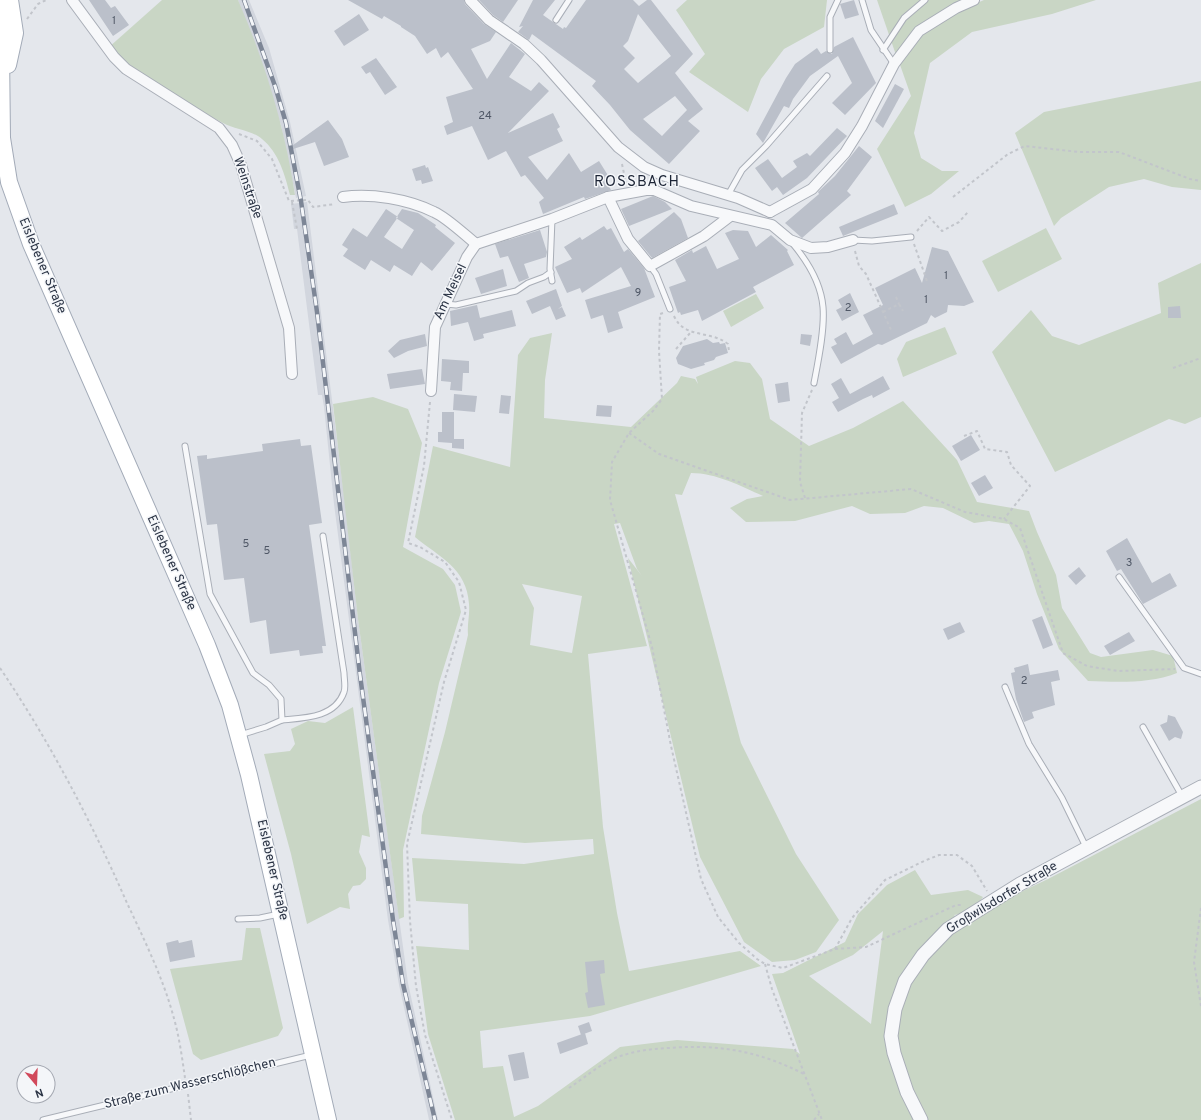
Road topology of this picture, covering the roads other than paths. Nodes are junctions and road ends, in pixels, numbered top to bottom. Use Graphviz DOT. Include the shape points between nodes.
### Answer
graph roads {
  1 [pos="5,0"];
  2 [pos="10,0"];
  3 [pos="72,0"];
  4 [pos="470,0"];
  5 [pos="569,0"];
  6 [pos="838,0"];
  7 [pos="862,0"];
  8 [pos="925,0"];
  9 [pos="974,0"];
  10 [pos="556,20"];
  11 [pos="830,50"];
  12 [pos="883,50"];
  13 [pos="894,64"];
  14 [pos="827,76"];
  15 [pos="3,84"];
  16 [pos="728,195"];
  17 [pos="343,197"];
  18 [pos="608,197"];
  19 [pos="770,212"];
  20 [pos="729,217"];
  21 [pos="552,219"];
  22 [pos="772,226"];
  23 [pos="911,237"];
  24 [pos="790,240"];
  25 [pos="853,240"];
  26 [pos="476,244"];
  27 [pos="650,266"];
  28 [pos="551,272"];
  29 [pos="552,281"];
  30 [pos="446,304"];
  31 [pos="670,309"];
  32 [pos="292,374"];
  33 [pos="814,383"];
  34 [pos="431,391"];
  35 [pos="186,446"];
  36 [pos="323,536"];
  37 [pos="1119,577"];
  38 [pos="1201,674"];
  39 [pos="1005,687"];
  40 [pos="282,720"];
  41 [pos="1144,727"];
  42 [pos="239,735"];
  43 [pos="1201,788"];
  44 [pos="1182,797"];
  45 [pos="1086,848"];
  46 [pos="282,913"];
  47 [pos="238,919"];
  48 [pos="314,1055"];
  49 [pos="43,1120"];
  50 [pos="328,1120"];
  51 [pos="921,1120"];
  1 -- 15 [label="main road, Eislebener Straße" via="1,51"];
  2 -- 15 [label="main road, Eislebener Straße" via="15,33"];
  3 -- 32 [label="street, Weinstraße" via="99,39 126,69 219,128 232,145 241,165 289,328"];
  4 -- 16 [label="street" via="489,20 524,44 541,60 618,147 644,167"];
  5 -- 10 [label="lane"];
  6 -- 11 [label="lane" via="830,17"];
  7 -- 12 [label="lane" via="871,30"];
  8 -- 12 [label="lane" via="904,18"];
  9 -- 13 [label="street" via="919,31"];
  12 -- 13 [label="lane"];
  13 -- 19 [label="street" via="845,153 812,189"];
  14 -- 16 [label="lane" via="742,170"];
  15 -- 42 [label="main road, Eislebener Straße" via="2,138 10,182 22,221 207,645"];
  16 -- 19 [label="street"];
  17 -- 26 [label="street" via="357,195 403,202 435,212"];
  18 -- 20 [label="street" via="654,190 691,206"];
  18 -- 21 [label="street"];
  18 -- 27 [label="street" via="628,239"];
  19 -- 22 [label="street"];
  20 -- 22 [label="street"];
  20 -- 27 [label="street" via="704,236"];
  21 -- 26 [label="street"];
  21 -- 28 [label="lane"];
  22 -- 24 [label="street"];
  23 -- 25 [label="lane"];
  24 -- 25 [label="street" via="811,248 828,247"];
  24 -- 33 [label="lane" via="816,279 823,307"];
  26 -- 30 [label="street, Am Meisel" via="467,257"];
  27 -- 31 [label="lane" via="656,274"];
  28 -- 29 [label="lane"];
  28 -- 30 [label="lane" via="516,292 456,305"];
  30 -- 34 [label="street, Am Meisel" via="435,327"];
  35 -- 40 [label="lane" via="210,594 253,673 282,699"];
  36 -- 40 [label="lane" via="344,673 344,692 335,707 319,715"];
  37 -- 38 [label="lane" via="1184,668"];
  39 -- 45 [label="lane" via="1029,744 1062,798"];
  40 -- 42 [label="lane"];
  41 -- 44 [label="lane"];
  42 -- 46 [label="main road, Eislebener Straße"];
  43 -- 44 [label="street, Großwilsdorfer Straße"];
  44 -- 45 [label="street, Großwilsdorfer Straße"];
  45 -- 51 [label="street, Großwilsdorfer Straße" via="948,929 923,955 905,981 895,1009 892,1036 894,1053 907,1092"];
  46 -- 47 [label="lane"];
  46 -- 48 [label="main road, Eislebener Straße"];
  48 -- 49 [label="lane, Straße zum Wasserschlößchen"];
  48 -- 50 [label="main road, Eislebener Straße"];
}
